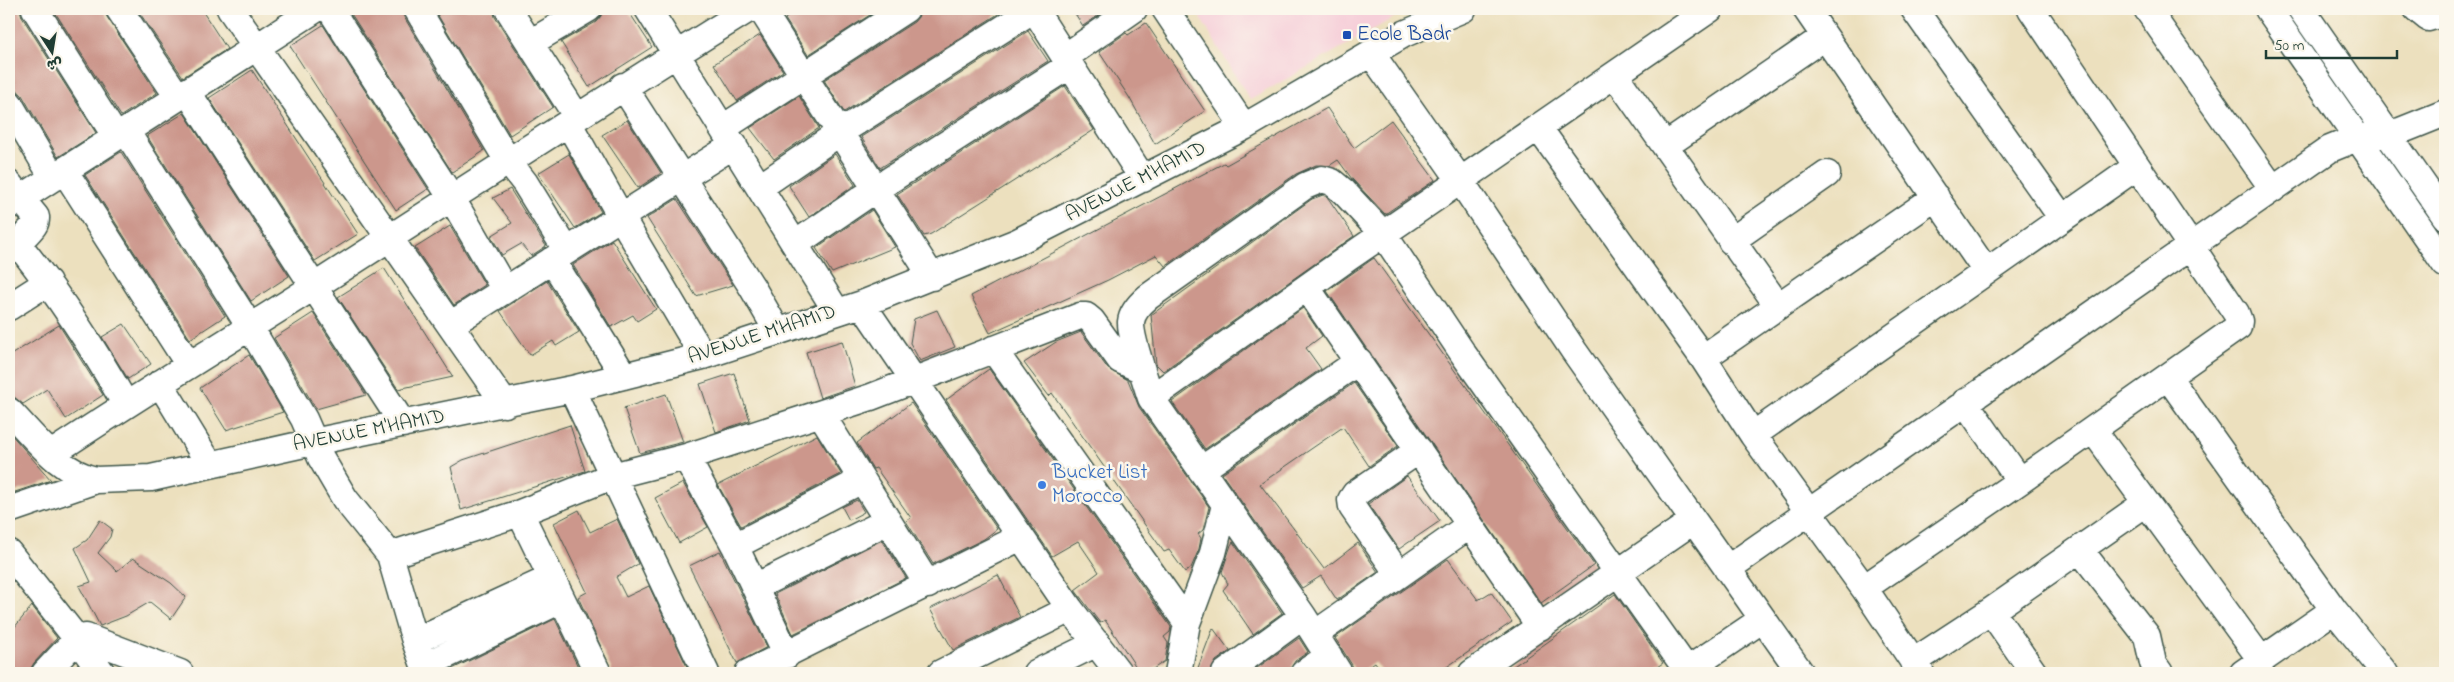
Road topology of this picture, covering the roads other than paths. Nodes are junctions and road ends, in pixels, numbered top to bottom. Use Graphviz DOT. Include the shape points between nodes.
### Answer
graph roads {
  1 [pos="35,9"];
  2 [pos="119,9"];
  3 [pos="230,9"];
  4 [pos="316,9"];
  5 [pos="330,9"];
  6 [pos="417,9"];
  7 [pos="508,9"];
  8 [pos="588,9"];
  9 [pos="648,9"];
  10 [pos="750,9"];
  11 [pos="761,9"];
  12 [pos="906,9"];
  13 [pos="1034,9"];
  14 [pos="1134,9"];
  15 [pos="1165,9"];
  16 [pos="1463,9"];
  17 [pos="1710,9"];
  18 [pos="1806,9"];
  19 [pos="1914,9"];
  20 [pos="2030,9"];
  21 [pos="2147,9"];
  22 [pos="2268,9"];
  23 [pos="2301,9"];
  24 [pos="2417,9"];
  25 [pos="2445,13"];
  26 [pos="1824,37"];
  27 [pos="530,43"];
  28 [pos="257,47"];
  29 [pos="1371,53"];
  30 [pos="677,54"];
  31 [pos="1068,61"];
  32 [pos="802,75"];
  33 [pos="1615,76"];
  34 [pos="623,86"];
  35 [pos="183,94"];
  36 [pos="9,103"];
  37 [pos="2445,113"];
  38 [pos="573,120"];
  39 [pos="1244,127"];
  40 [pos="1538,127"];
  41 [pos="839,133"];
  42 [pos="121,134"];
  43 [pos="2386,134"];
  44 [pos="729,136"];
  45 [pos="2357,138"];
  46 [pos="1664,146"];
  47 [pos="508,161"];
  48 [pos="2136,167"];
  49 [pos="58,174"];
  50 [pos="1827,174"];
  51 [pos="681,177"];
  52 [pos="1143,179"];
  53 [pos="1460,180"];
  54 [pos="760,187"];
  55 [pos="876,189"];
  56 [pos="2273,189"];
  57 [pos="13,196"];
  58 [pos="451,197"];
  59 [pos="1936,197"];
  60 [pos="2445,216"];
  61 [pos="620,217"];
  62 [pos="2062,218"];
  63 [pos="1384,235"];
  64 [pos="389,238"];
  65 [pos="1731,241"];
  66 [pos="795,244"];
  67 [pos="2191,247"];
  68 [pos="559,255"];
  69 [pos="2445,264"];
  70 [pos="1986,271"];
  71 [pos="932,278"];
  72 [pos="48,282"];
  73 [pos="315,286"];
  74 [pos="1307,288"];
  75 [pos="505,290"];
  76 [pos="862,304"];
  77 [pos="1778,306"];
  78 [pos="9,307"];
  79 [pos="837,312"];
  80 [pos="450,324"];
  81 [pos="250,326"];
  82 [pos="778,332"];
  83 [pos="993,349"];
  84 [pos="703,356"];
  85 [pos="1703,358"];
  86 [pos="1359,361"];
  87 [pos="189,365"];
  88 [pos="1142,370"];
  89 [pos="624,376"];
  90 [pos="2168,377"];
  91 [pos="915,380"];
  92 [pos="160,383"];
  93 [pos="572,389"];
  94 [pos="1151,398"];
  95 [pos="1965,402"];
  96 [pos="505,404"];
  97 [pos="126,405"];
  98 [pos="9,411"];
  99 [pos="821,414"];
  100 [pos="404,424"];
  101 [pos="2093,430"];
  102 [pos="1753,435"];
  103 [pos="313,442"];
  104 [pos="1418,450"];
  105 [pos="52,454"];
  106 [pos="686,457"];
  107 [pos="210,465"];
  108 [pos="1201,470"];
  109 [pos="612,476"];
  110 [pos="96,480"];
  111 [pos="862,480"];
  112 [pos="2020,481"];
  113 [pos="2146,503"];
  114 [pos="1225,506"];
  115 [pos="9,510"];
  116 [pos="1809,512"];
  117 [pos="520,513"];
  118 [pos="888,521"];
  119 [pos="1693,521"];
  120 [pos="1470,525"];
  121 [pos="1021,537"];
  122 [pos="734,546"];
  123 [pos="2080,550"];
  124 [pos="9,553"];
  125 [pos="390,555"];
  126 [pos="1727,570"];
  127 [pos="1617,573"];
  128 [pos="1398,575"];
  129 [pos="928,585"];
  130 [pos="754,587"];
  131 [pos="1864,588"];
  132 [pos="556,589"];
  133 [pos="1070,609"];
  134 [pos="2334,610"];
  135 [pos="1991,611"];
  136 [pos="1763,619"];
  137 [pos="1187,623"];
  138 [pos="1309,625"];
  139 [pos="1540,626"];
  140 [pos="77,639"];
  141 [pos="415,641"];
  142 [pos="1097,643"];
  143 [pos="787,655"];
  144 [pos="1334,665"];
  145 [pos="2253,667"];
  146 [pos="1917,668"];
  147 [pos="426,669"];
  148 [pos="594,672"];
  149 [pos="1686,672"];
  150 [pos="45,673"];
  151 [pos="102,673"];
  152 [pos="180,673"];
  153 [pos="706,673"];
  154 [pos="748,673"];
  155 [pos="941,673"];
  156 [pos="1036,673"];
  157 [pos="1119,673"];
  158 [pos="1178,673"];
  159 [pos="1225,673"];
  160 [pos="1304,673"];
  161 [pos="1472,673"];
  162 [pos="1801,673"];
  163 [pos="2034,673"];
  164 [pos="2160,673"];
  165 [pos="2385,673"];
  1 -- 42 [label="street"];
  2 -- 35 [label="street"];
  3 -- 28 [label="street"];
  4 -- 28 [label="street"];
  5 -- 58 [label="street"];
  6 -- 47 [label="street"];
  7 -- 27 [label="street"];
  8 -- 27 [label="street"];
  9 -- 30 [label="street"];
  10 -- 30 [label="street"];
  11 -- 32 [label="street"];
  12 -- 32 [label="street"];
  13 -- 31 [label="street"];
  13 -- 41 [label="street"];
  14 -- 31 [label="street"];
  15 -- 39 [label="street"];
  16 -- 29 [label="street, AVENUE M'HAMID" via="1404,34"];
  17 -- 33 [label="street"];
  18 -- 26 [label="street"];
  19 -- 62 [label="street"];
  20 -- 48 [label="street"];
  21 -- 56 [label="street"];
  22 -- 45 [label="street"];
  23 -- 43 [label="street"];
  24 -- 25 [label="street" via="2428,18"];
  26 -- 46 [label="street"];
  26 -- 59 [label="street"];
  27 -- 38 [label="street"];
  28 -- 35 [label="street"];
  28 -- 64 [label="street"];
  29 -- 39 [label="street, AVENUE M'HAMID"];
  29 -- 53 [label="street"];
  30 -- 34 [label="street"];
  30 -- 44 [label="street"];
  31 -- 52 [label="street"];
  31 -- 55 [label="street"];
  32 -- 41 [label="street"];
  32 -- 44 [label="street"];
  33 -- 40 [label="street"];
  33 -- 46 [label="street"];
  34 -- 38 [label="street"];
  34 -- 51 [label="street"];
  35 -- 42 [label="street"];
  35 -- 73 [label="street"];
  36 -- 49 [label="street"];
  37 -- 43 [label="street"];
  38 -- 47 [label="street"];
  38 -- 61 [label="street"];
  39 -- 52 [label="street, AVENUE M'HAMID"];
  40 -- 53 [label="street"];
  40 -- 85 [label="street"];
  41 -- 54 [label="street"];
  41 -- 55 [label="street"];
  42 -- 49 [label="street"];
  42 -- 81 [label="street"];
  43 -- 45 [label="street"];
  43 -- 60 [label="street"];
  44 -- 51 [label="street"];
  44 -- 54 [label="street"];
  45 -- 56 [label="street" via="2330,149"];
  45 -- 69 [label="street"];
  46 -- 65 [label="street"];
  47 -- 58 [label="street"];
  47 -- 68 [label="street" via="525,183"];
  48 -- 62 [label="street"];
  48 -- 67 [label="street"];
  49 -- 57 [label="street"];
  49 -- 87 [label="street"];
  50 -- 65 [label="street"];
  51 -- 61 [label="street"];
  51 -- 82 [label="street"];
  52 -- 71 [label="street, AVENUE M'HAMID" via="1017,242"];
  53 -- 63 [label="street"];
  53 -- 119 [label="street"];
  54 -- 66 [label="street"];
  55 -- 66 [label="street"];
  55 -- 71 [label="street"];
  56 -- 67 [label="street"];
  57 -- 72 [label="street" via="36,217 37,222 20,243"];
  58 -- 64 [label="street"];
  58 -- 75 [label="street"];
  59 -- 70 [label="street"];
  59 -- 77 [label="street"];
  61 -- 68 [label="street"];
  61 -- 84 [label="street"];
  62 -- 70 [label="street"];
  63 -- 74 [label="street"];
  63 -- 88 [label="street" via="1332,182 1322,179 1305,186 1139,305 1131,322"];
  63 -- 127 [label="street"];
  64 -- 73 [label="street"];
  64 -- 80 [label="street"];
  65 -- 77 [label="street"];
  66 -- 79 [label="street"];
  67 -- 90 [label="street" via="2236,313 2238,327"];
  67 -- 95 [label="street"];
  68 -- 75 [label="street"];
  68 -- 89 [label="street"];
  70 -- 102 [label="street"];
  71 -- 76 [label="street, AVENUE M'HAMID"];
  72 -- 78 [label="street"];
  72 -- 97 [label="street"];
  73 -- 81 [label="street"];
  73 -- 100 [label="street"];
  74 -- 86 [label="street"];
  74 -- 94 [label="street"];
  75 -- 80 [label="street"];
  76 -- 79 [label="street, AVENUE M'HAMID"];
  76 -- 91 [label="street"];
  77 -- 85 [label="street"];
  79 -- 82 [label="street, AVENUE M'HAMID"];
  80 -- 96 [label="street"];
  81 -- 87 [label="street"];
  81 -- 103 [label="street" via="304,419"];
  82 -- 84 [label="street, AVENUE M'HAMID"];
  83 -- 88 [label="street" via="1086,316 1120,360"];
  83 -- 91 [label="street"];
  83 -- 137 [label="street"];
  84 -- 89 [label="street, AVENUE M'HAMID"];
  85 -- 102 [label="street"];
  86 -- 104 [label="street"];
  86 -- 108 [label="street"];
  87 -- 92 [label="street"];
  88 -- 94 [label="street"];
  89 -- 93 [label="street, AVENUE M'HAMID"];
  90 -- 101 [label="street"];
  90 -- 134 [label="street"];
  91 -- 99 [label="street"];
  91 -- 121 [label="street"];
  92 -- 97 [label="street"];
  92 -- 107 [label="street"];
  93 -- 96 [label="street, AVENUE M'HAMID"];
  93 -- 109 [label="street"];
  94 -- 108 [label="street"];
  95 -- 112 [label="street"];
  95 -- 116 [label="street"];
  96 -- 100 [label="street, AVENUE M'HAMID"];
  97 -- 105 [label="street"];
  98 -- 105 [label="street"];
  99 -- 106 [label="street"];
  99 -- 111 [label="street"];
  100 -- 103 [label="street, AVENUE M'HAMID"];
  101 -- 112 [label="street"];
  101 -- 113 [label="street"];
  102 -- 116 [label="street"];
  103 -- 107 [label="street, AVENUE M'HAMID"];
  103 -- 125 [label="street" via="345,499"];
  104 -- 120 [label="street"];
  104 -- 128 [label="street" via="1351,500 1352,507"];
  105 -- 110 [label="street" via="76,473"];
  106 -- 109 [label="street"];
  106 -- 122 [label="street"];
  107 -- 110 [label="street, AVENUE M'HAMID" via="151,478"];
  108 -- 114 [label="street"];
  109 -- 117 [label="street"];
  109 -- 153 [label="street"];
  110 -- 115 [label="street, AVENUE M'HAMID"];
  111 -- 118 [label="street"];
  111 -- 122 [label="street"];
  112 -- 131 [label="street"];
  113 -- 123 [label="street"];
  113 -- 145 [label="street"];
  114 -- 137 [label="street" via="1213,553"];
  114 -- 138 [label="street"];
  116 -- 126 [label="street"];
  116 -- 131 [label="street"];
  117 -- 125 [label="street"];
  117 -- 132 [label="street"];
  118 -- 129 [label="street"];
  118 -- 130 [label="street"];
  119 -- 126 [label="street"];
  119 -- 127 [label="street"];
  120 -- 128 [label="street"];
  120 -- 139 [label="street"];
  121 -- 129 [label="street"];
  121 -- 133 [label="street"];
  122 -- 130 [label="street"];
  123 -- 135 [label="street"];
  123 -- 164 [label="street" via="2147,636 2153,663"];
  124 -- 140 [label="street"];
  125 -- 141 [label="street"];
  126 -- 136 [label="street"];
  127 -- 139 [label="street"];
  127 -- 149 [label="street"];
  128 -- 138 [label="street"];
  129 -- 143 [label="street"];
  130 -- 143 [label="street"];
  131 -- 146 [label="street"];
  132 -- 141 [label="street"];
  132 -- 147 [label="street"];
  132 -- 148 [label="street"];
  133 -- 142 [label="street"];
  133 -- 155 [label="street"];
  134 -- 145 [label="street"];
  134 -- 165 [label="street"];
  135 -- 146 [label="street"];
  135 -- 163 [label="street"];
  136 -- 149 [label="street"];
  136 -- 162 [label="street"];
  137 -- 158 [label="street"];
  138 -- 144 [label="street"];
  138 -- 159 [label="street"];
  139 -- 161 [label="street"];
  140 -- 150 [label="street"];
  140 -- 151 [label="street"];
  140 -- 152 [label="street" via="86,637"];
  141 -- 147 [label="street"];
  142 -- 156 [label="street"];
  142 -- 157 [label="street"];
  143 -- 154 [label="street"];
  144 -- 160 [label="street"];
}
